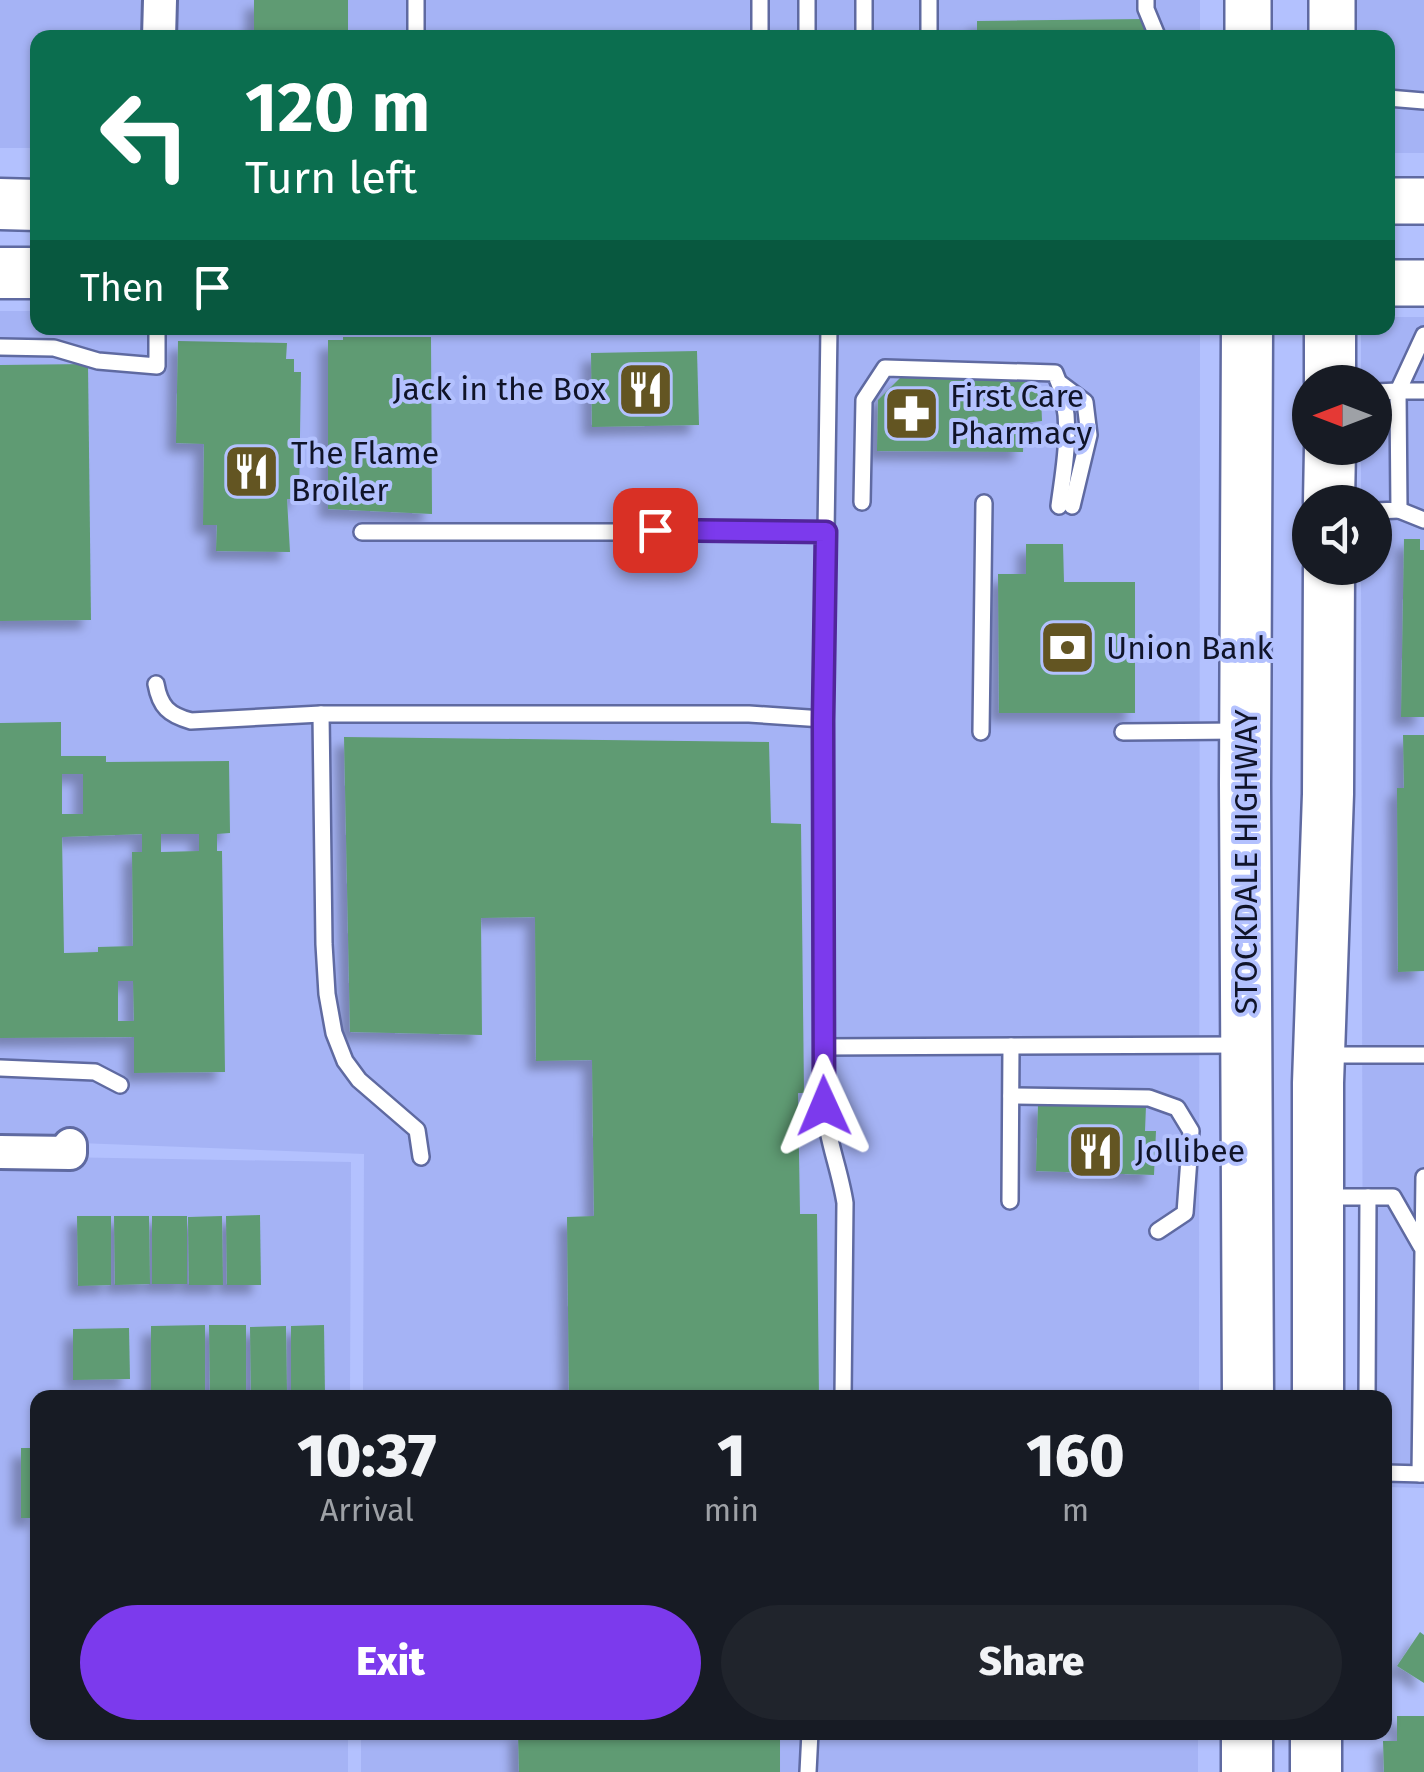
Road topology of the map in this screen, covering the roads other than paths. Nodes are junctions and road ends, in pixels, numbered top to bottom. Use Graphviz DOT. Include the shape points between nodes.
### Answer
graph roads {
  1 [pos="160,0"];
  2 [pos="416,0"];
  3 [pos="760,0"];
  4 [pos="807,0"];
  5 [pos="864,0"];
  6 [pos="929,0"];
  7 [pos="1146,0"];
  8 [pos="1248,0"];
  9 [pos="1332,0"];
  10 [pos="159,30"];
  11 [pos="416,30"];
  12 [pos="760,30"];
  13 [pos="807,30"];
  14 [pos="864,30"];
  15 [pos="929,30"];
  16 [pos="1155,30"];
  17 [pos="1248,30"];
  18 [pos="1332,30"];
  19 [pos="1395,201"];
  20 [pos="1424,201"];
  21 [pos="0,204"];
  22 [pos="30,204"];
  23 [pos="0,273"];
  24 [pos="30,273"];
  25 [pos="1395,283"];
  26 [pos="1424,283"];
  27 [pos="157,335"];
  28 [pos="829,335"];
  29 [pos="1248,335"];
  30 [pos="1330,335"];
  31 [pos="1424,336"];
  32 [pos="0,347"];
  33 [pos="1424,362"];
  34 [pos="1330,365"];
  35 [pos="1392,391"];
  36 [pos="1398,391"];
  37 [pos="1424,391"];
  38 [pos="862,502"];
  39 [pos="984,504"];
  40 [pos="1066,506"];
  41 [pos="1392,510"];
  42 [pos="1399,510"];
  43 [pos="1424,520"];
  44 [pos="362,532"];
  45 [pos="826,532"];
  46 [pos="1329,585"];
  47 [pos="156,684"];
  48 [pos="321,714"];
  49 [pos="823,720"];
  50 [pos="1245,731"];
  51 [pos="981,732"];
  52 [pos="1123,732"];
  53 [pos="1247,1045"];
  54 [pos="1011,1046"];
  55 [pos="823,1047"];
  56 [pos="1319,1055"];
  57 [pos="1424,1055"];
  58 [pos="0,1068"];
  59 [pos="120,1086"];
  60 [pos="1011,1096"];
  61 [pos="70,1146"];
  62 [pos="0,1152"];
  63 [pos="422,1157"];
  64 [pos="1424,1177"];
  65 [pos="1318,1197"];
  66 [pos="1368,1197"];
  67 [pos="1010,1201"];
  68 [pos="1158,1231"];
  69 [pos="1424,1250"];
  70 [pos="843,1390"];
  71 [pos="1248,1390"];
  72 [pos="1318,1390"];
  73 [pos="1367,1390"];
  74 [pos="1392,1473"];
  75 [pos="1422,1474"];
  76 [pos="810,1740"];
  77 [pos="1247,1740"];
  78 [pos="1316,1740"];
  79 [pos="808,1772"];
  80 [pos="1246,1772"];
  81 [pos="1316,1772"];
  1 -- 10 [label="street"];
  2 -- 11 [label="lane"];
  3 -- 12 [label="lane"];
  4 -- 13 [label="lane"];
  5 -- 14 [label="lane"];
  6 -- 15 [label="lane"];
  7 -- 16 [label="lane"];
  8 -- 17 [label="main road"];
  9 -- 18 [label="main road"];
  19 -- 20 [label="main road"];
  21 -- 22 [label="main road"];
  23 -- 24 [label="main road"];
  25 -- 26 [label="main road"];
  27 -- 32 [label="lane" via="157,366 98,361 54,348"];
  28 -- 45 [label="lane"];
  29 -- 50 [label="main road, STOCKDALE HIGHWAY"];
  30 -- 34 [label="main road"];
  31 -- 36 [label="lane"];
  33 -- 36 [label="lane"];
  35 -- 36 [label="lane"];
  36 -- 37 [label="lane"];
  36 -- 42 [label="lane"];
  38 -- 40 [label="lane" via="864,400 885,368 1055,373 1066,398"];
  39 -- 51 [label="lane"];
  41 -- 42 [label="lane"];
  42 -- 43 [label="lane"];
  44 -- 45 [label="lane"];
  45 -- 49 [label="lane"];
  46 -- 56 [label="main road"];
  47 -- 48 [label="lane" via="159,702 172,716 191,721"];
  48 -- 49 [label="lane" via="749,714"];
  48 -- 63 [label="lane" via="324,944 334,1033 359,1080 416,1130"];
  49 -- 55 [label="lane"];
  50 -- 52 [label="lane"];
  50 -- 53 [label="main road, STOCKDALE HIGHWAY"];
  53 -- 54 [label="lane"];
  53 -- 71 [label="main road, STOCKDALE HIGHWAY"];
  54 -- 55 [label="lane"];
  54 -- 60 [label="lane"];
  55 -- 70 [label="lane" via="826,1137 845,1203"];
  56 -- 57 [label="lane"];
  56 -- 65 [label="main road"];
  58 -- 59 [label="lane" via="94,1072"];
  60 -- 67 [label="lane"];
  60 -- 68 [label="lane" via="1149,1098 1177,1108 1191,1132 1185,1213"];
  61 -- 62 [label="street" via="70,1153"];
  64 -- 69 [label="lane"];
  65 -- 66 [label="lane"];
  65 -- 72 [label="main road"];
  66 -- 69 [label="lane" via="1394,1197"];
  66 -- 73 [label="lane"];
  69 -- 75 [label="lane"];
  74 -- 75 [label="lane"];
  76 -- 79 [label="lane"];
  77 -- 80 [label="main road"];
  78 -- 81 [label="main road"];
}
